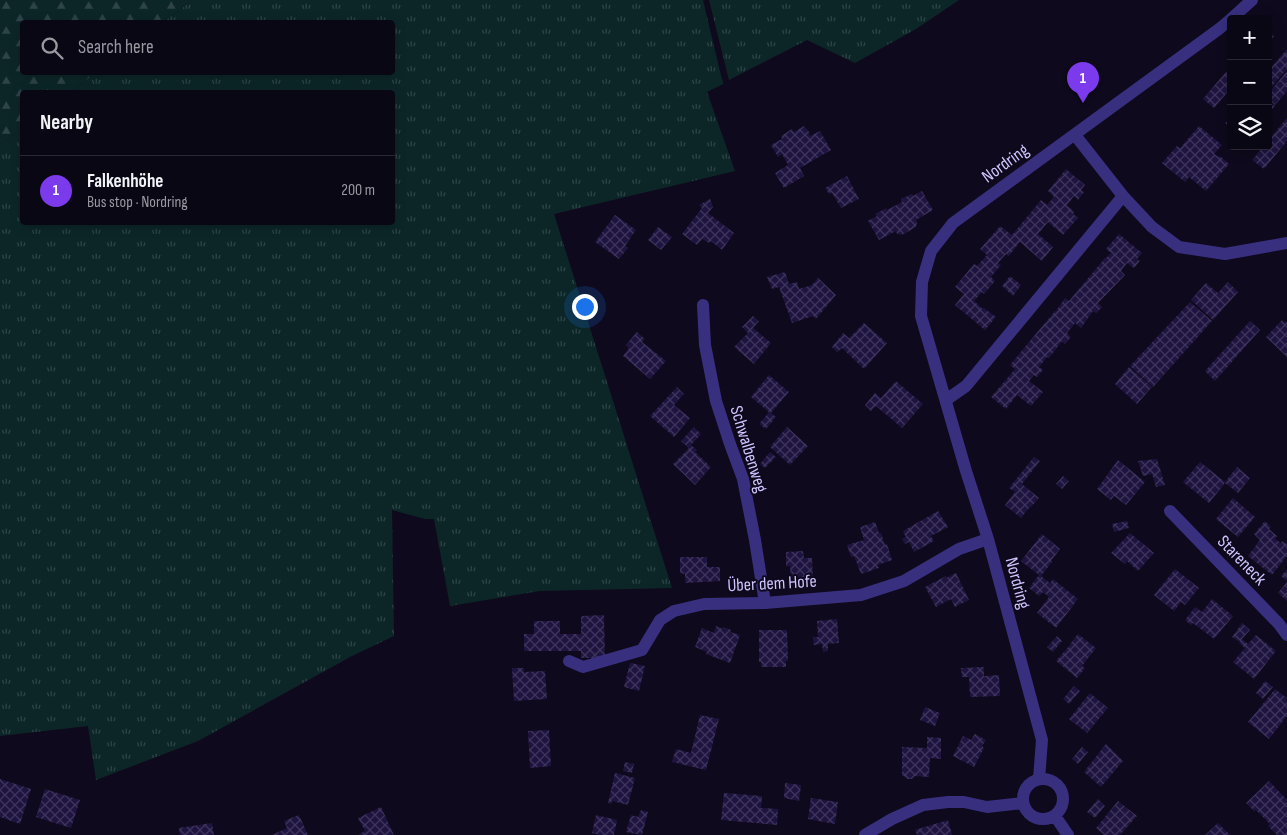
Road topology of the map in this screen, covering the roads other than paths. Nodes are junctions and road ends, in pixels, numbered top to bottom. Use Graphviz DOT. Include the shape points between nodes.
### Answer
graph roads {
  1 [pos="1252,0"];
  2 [pos="1235,15"];
  3 [pos="1227,22"];
  4 [pos="1075,135"];
  5 [pos="1123,196"];
  6 [pos="1287,243"];
  7 [pos="703,305"];
  8 [pos="946,400"];
  9 [pos="1170,511"];
  10 [pos="988,539"];
  11 [pos="765,603"];
  12 [pos="1287,635"];
  13 [pos="569,661"];
  14 [pos="1039,778"];
  15 [pos="1023,803"];
  16 [pos="1055,816"];
  17 [pos="865,835"];
  18 [pos="1068,835"];
  1 -- 2 [label="street, Nordring"];
  3 -- 4 [label="street, Nordring"];
  4 -- 5 [label="street"];
  4 -- 8 [label="street, Nordring" via="953,223 931,251 922,282 921,316"];
  5 -- 6 [label="street" via="1152,227 1179,247 1225,254"];
  5 -- 8 [label="street" via="966,386"];
  7 -- 11 [label="street, Schwalbenweg" via="716,401 743,479"];
  8 -- 10 [label="street, Nordring"];
  9 -- 12 [label="street, Stareneck"];
  10 -- 11 [label="street, Über dem Hofe" via="959,549 904,581 861,595"];
  10 -- 14 [label="street, Nordring" via="1042,740"];
  11 -- 13 [label="street, Über dem Hofe" via="704,604 674,610 660,620 642,650 583,667"];
  14 -- 15 [label="street" via="1026,787"];
  14 -- 16 [label="street" via="1053,780 1062,791 1063,804"];
  15 -- 16 [label="street" via="1027,812 1036,818 1046,820"];
  15 -- 17 [label="street" via="987,807 964,802 923,805"];
  16 -- 18 [label="street"];
}
